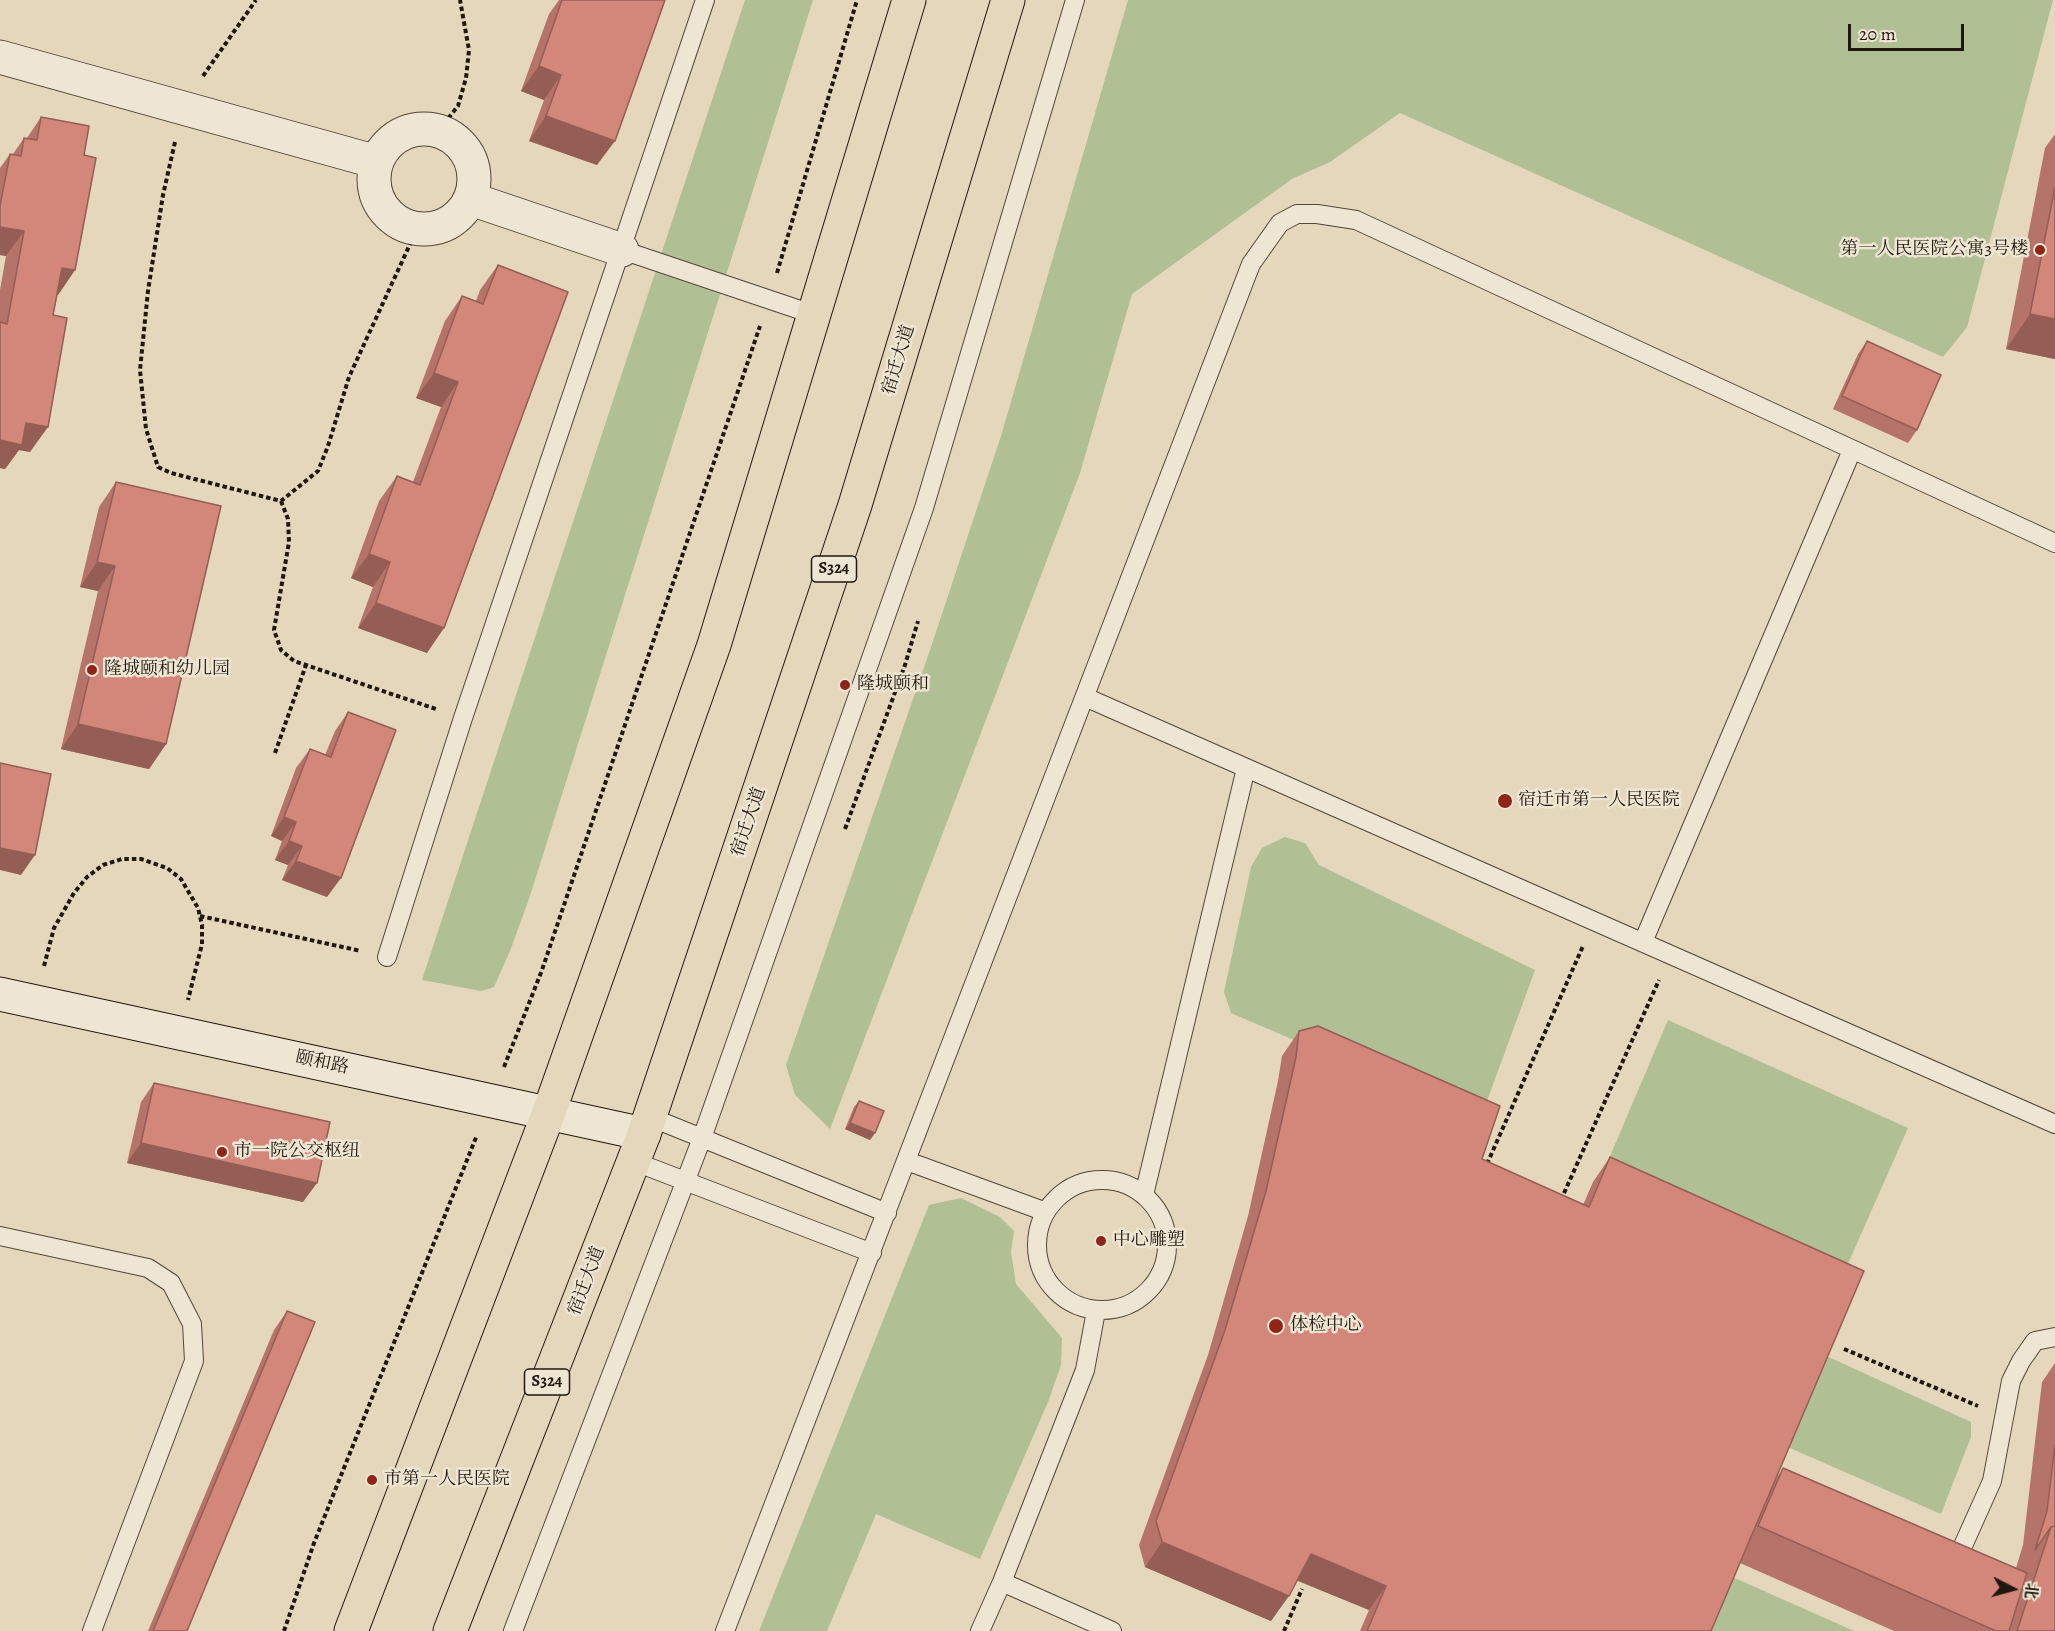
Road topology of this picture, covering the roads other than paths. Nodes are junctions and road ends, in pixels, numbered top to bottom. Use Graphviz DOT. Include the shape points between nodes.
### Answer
graph roads {
  1 [pos="705,0"];
  2 [pos="909,0"];
  3 [pos="1008,0"];
  4 [pos="1075,0"];
  5 [pos="0,57"];
  6 [pos="377,162"];
  7 [pos="471,199"];
  8 [pos="622,250"];
  9 [pos="815,315"];
  10 [pos="1852,450"];
  11 [pos="2055,543"];
  12 [pos="1085,697"];
  13 [pos="1246,768"];
  14 [pos="1643,942"];
  15 [pos="387,957"];
  16 [pos="0,994"];
  17 [pos="549,1112"];
  18 [pos="2055,1124"];
  19 [pos="642,1137"];
  20 [pos="702,1138"];
  21 [pos="907,1161"];
  22 [pos="686,1181"];
  23 [pos="1144,1195"];
  24 [pos="1046,1212"];
  25 [pos="887,1213"];
  26 [pos="0,1236"];
  27 [pos="872,1253"];
  28 [pos="1096,1311"];
  29 [pos="2055,1337"];
  30 [pos="1950,1575"];
  31 [pos="1002,1582"];
  32 [pos="92,1631"];
  33 [pos="351,1631"];
  34 [pos="450,1631"];
  35 [pos="513,1631"];
  36 [pos="725,1631"];
  37 [pos="980,1631"];
  38 [pos="1112,1631"];
  1 -- 8 [label="lane"];
  2 -- 9 [label="main road"];
  3 -- 19 [label="main road, 宿迁大道 / S324" via="855,506"];
  4 -- 20 [label="lane" via="924,508"];
  5 -- 6 [label="street"];
  6 -- 7 [label="street" via="374,185 379,202 401,224 417,229 449,224"];
  6 -- 7 [label="street" via="391,140 405,132 439,130 454,138 473,166"];
  7 -- 8 [label="street"];
  8 -- 9 [label="lane"];
  8 -- 15 [label="lane" via="463,718"];
  9 -- 17 [label="main road" via="714,645"];
  10 -- 11 [label="lane"];
  10 -- 12 [label="lane" via="1356,220 1297,214 1280,223 1251,264"];
  10 -- 14 [label="lane"];
  12 -- 13 [label="lane"];
  12 -- 21 [label="lane"];
  13 -- 14 [label="lane"];
  13 -- 23 [label="lane"];
  14 -- 18 [label="lane"];
  16 -- 17 [label="street, 颐和路"];
  17 -- 19 [label="street, 颐和路"];
  17 -- 33 [label="main road"];
  19 -- 20 [label="lane"];
  19 -- 22 [label="lane"];
  19 -- 34 [label="main road, 宿迁大道 / S324"];
  20 -- 22 [label="lane"];
  20 -- 25 [label="lane"];
  21 -- 24 [label="lane"];
  21 -- 25 [label="lane"];
  22 -- 27 [label="lane"];
  22 -- 35 [label="lane"];
  23 -- 24 [label="lane" via="1125,1184 1102,1180 1080,1184 1060,1195"];
  23 -- 28 [label="lane" via="1158,1211 1166,1230 1168,1251 1162,1271 1151,1289 1136,1302 1116,1310"];
  24 -- 28 [label="lane" via="1038,1234 1038,1257 1045,1278 1076,1305"];
  25 -- 27 [label="lane"];
  26 -- 32 [label="lane" via="148,1268 171,1283 192,1324 194,1361"];
  27 -- 36 [label="lane"];
  28 -- 31 [label="lane" via="1085,1370"];
  29 -- 30 [label="lane" via="2035,1341 2011,1381 1992,1481"];
  31 -- 37 [label="lane"];
  31 -- 38 [label="lane"];
}
